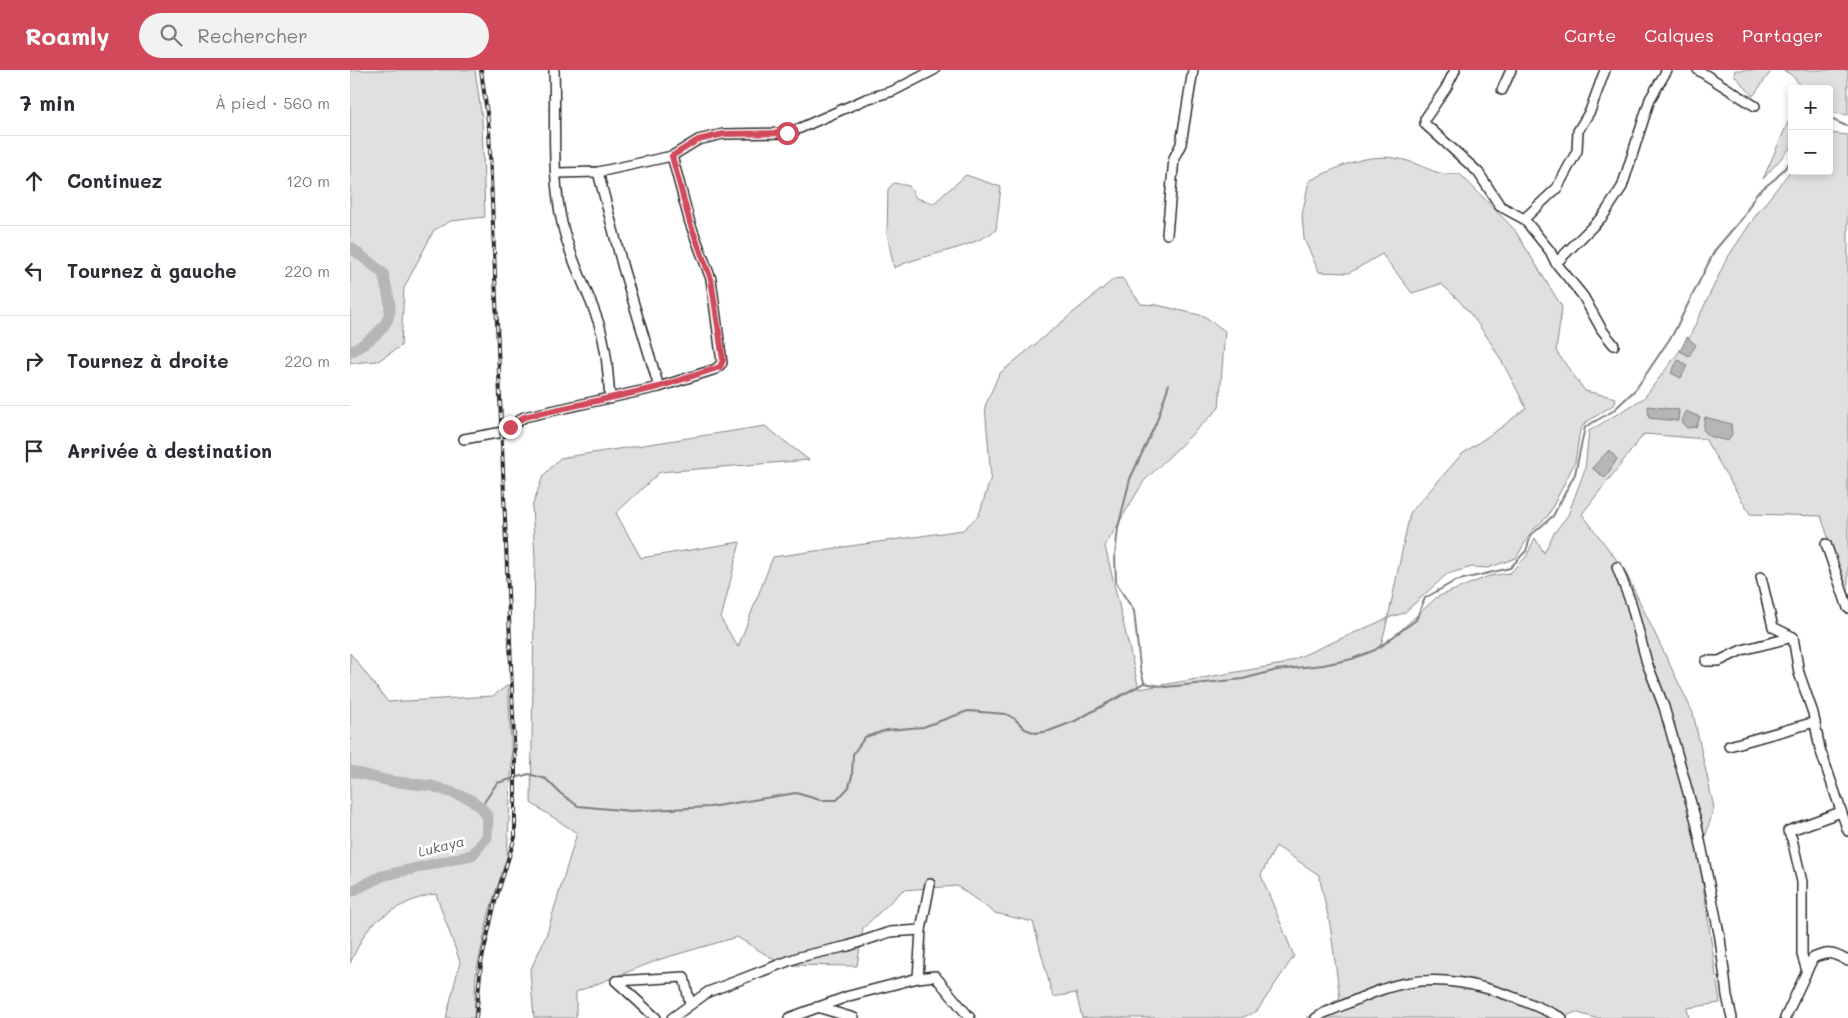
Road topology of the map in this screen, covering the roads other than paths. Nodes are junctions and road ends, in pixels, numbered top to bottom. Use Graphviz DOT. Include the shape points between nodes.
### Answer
graph roads {
  1 [pos="554,70"];
  2 [pos="934,70"];
  3 [pos="1193,70"];
  4 [pos="1455,70"];
  5 [pos="1511,70"];
  6 [pos="1605,70"];
  7 [pos="1667,70"];
  8 [pos="1698,70"];
  9 [pos="1502,90"];
  10 [pos="1755,106"];
  11 [pos="672,156"];
  12 [pos="598,172"];
  13 [pos="557,173"];
  14 [pos="1524,219"];
  15 [pos="1167,234"];
  16 [pos="1556,263"];
  17 [pos="1614,345"];
  18 [pos="659,387"];
  19 [pos="610,399"];
  20 [pos="464,439"];
  21 [pos="1826,544"];
  22 [pos="1618,567"];
  23 [pos="1761,577"];
  24 [pos="1848,608"];
  25 [pos="1793,638"];
  26 [pos="1706,661"];
  27 [pos="1815,722"];
  28 [pos="1729,746"];
  29 [pos="1841,812"];
  30 [pos="1848,831"];
  31 [pos="930,884"];
  32 [pos="921,930"];
  33 [pos="1848,961"];
  34 [pos="1807,971"];
  35 [pos="918,978"];
  36 [pos="690,1004"];
  37 [pos="817,1007"];
  38 [pos="656,1018"];
  39 [pos="672,1018"];
  40 [pos="788,1018"];
  41 [pos="854,1018"];
  42 [pos="970,1018"];
  43 [pos="1316,1018"];
  44 [pos="1562,1018"];
  45 [pos="1732,1018"];
  46 [pos="1785,1018"];
  1 -- 13 [label="street"];
  2 -- 11 [label="street" via="893,91 789,132 724,134 698,140"];
  3 -- 15 [label="street" via="1181,144 1174,158"];
  4 -- 14 [label="street" via="1425,124 1478,172 1500,206"];
  5 -- 9 [label="street"];
  6 -- 14 [label="street" via="1590,111 1578,131 1577,151 1557,188"];
  7 -- 16 [label="street" via="1650,99 1622,187 1603,216"];
  8 -- 10 [label="street"];
  11 -- 12 [label="street"];
  11 -- 18 [label="street" via="690,223 711,279 723,360 716,369"];
  12 -- 13 [label="street"];
  12 -- 18 [label="street"];
  13 -- 19 [label="street" via="564,234 600,331 607,361"];
  14 -- 16 [label="street"];
  16 -- 17 [label="street" via="1583,296"];
  18 -- 19 [label="street"];
  19 -- 20 [label="street" via="524,417 503,432"];
  21 -- 24 [label="street"];
  22 -- 45 [label="street" via="1664,708 1696,821 1720,938"];
  23 -- 25 [label="street" via="1773,627"];
  25 -- 26 [label="street" via="1742,650 1719,661"];
  25 -- 27 [label="street" via="1799,672"];
  27 -- 28 [label="street"];
  27 -- 29 [label="street" via="1820,750"];
  29 -- 30 [label="street"];
  29 -- 34 [label="street" via="1788,831 1802,882 1802,955"];
  31 -- 32 [label="street"];
  32 -- 35 [label="street"];
  32 -- 36 [label="street" via="890,932 799,957 714,989"];
  33 -- 34 [label="street" via="1828,952 1813,958"];
  34 -- 46 [label="street"];
  35 -- 37 [label="street"];
  35 -- 42 [label="street" via="935,976"];
  36 -- 38 [label="street" via="684,977 616,981"];
  36 -- 39 [label="street"];
  37 -- 40 [label="street"];
  37 -- 41 [label="street"];
  43 -- 44 [label="street" via="1407,982 1450,981 1521,999"];
}
